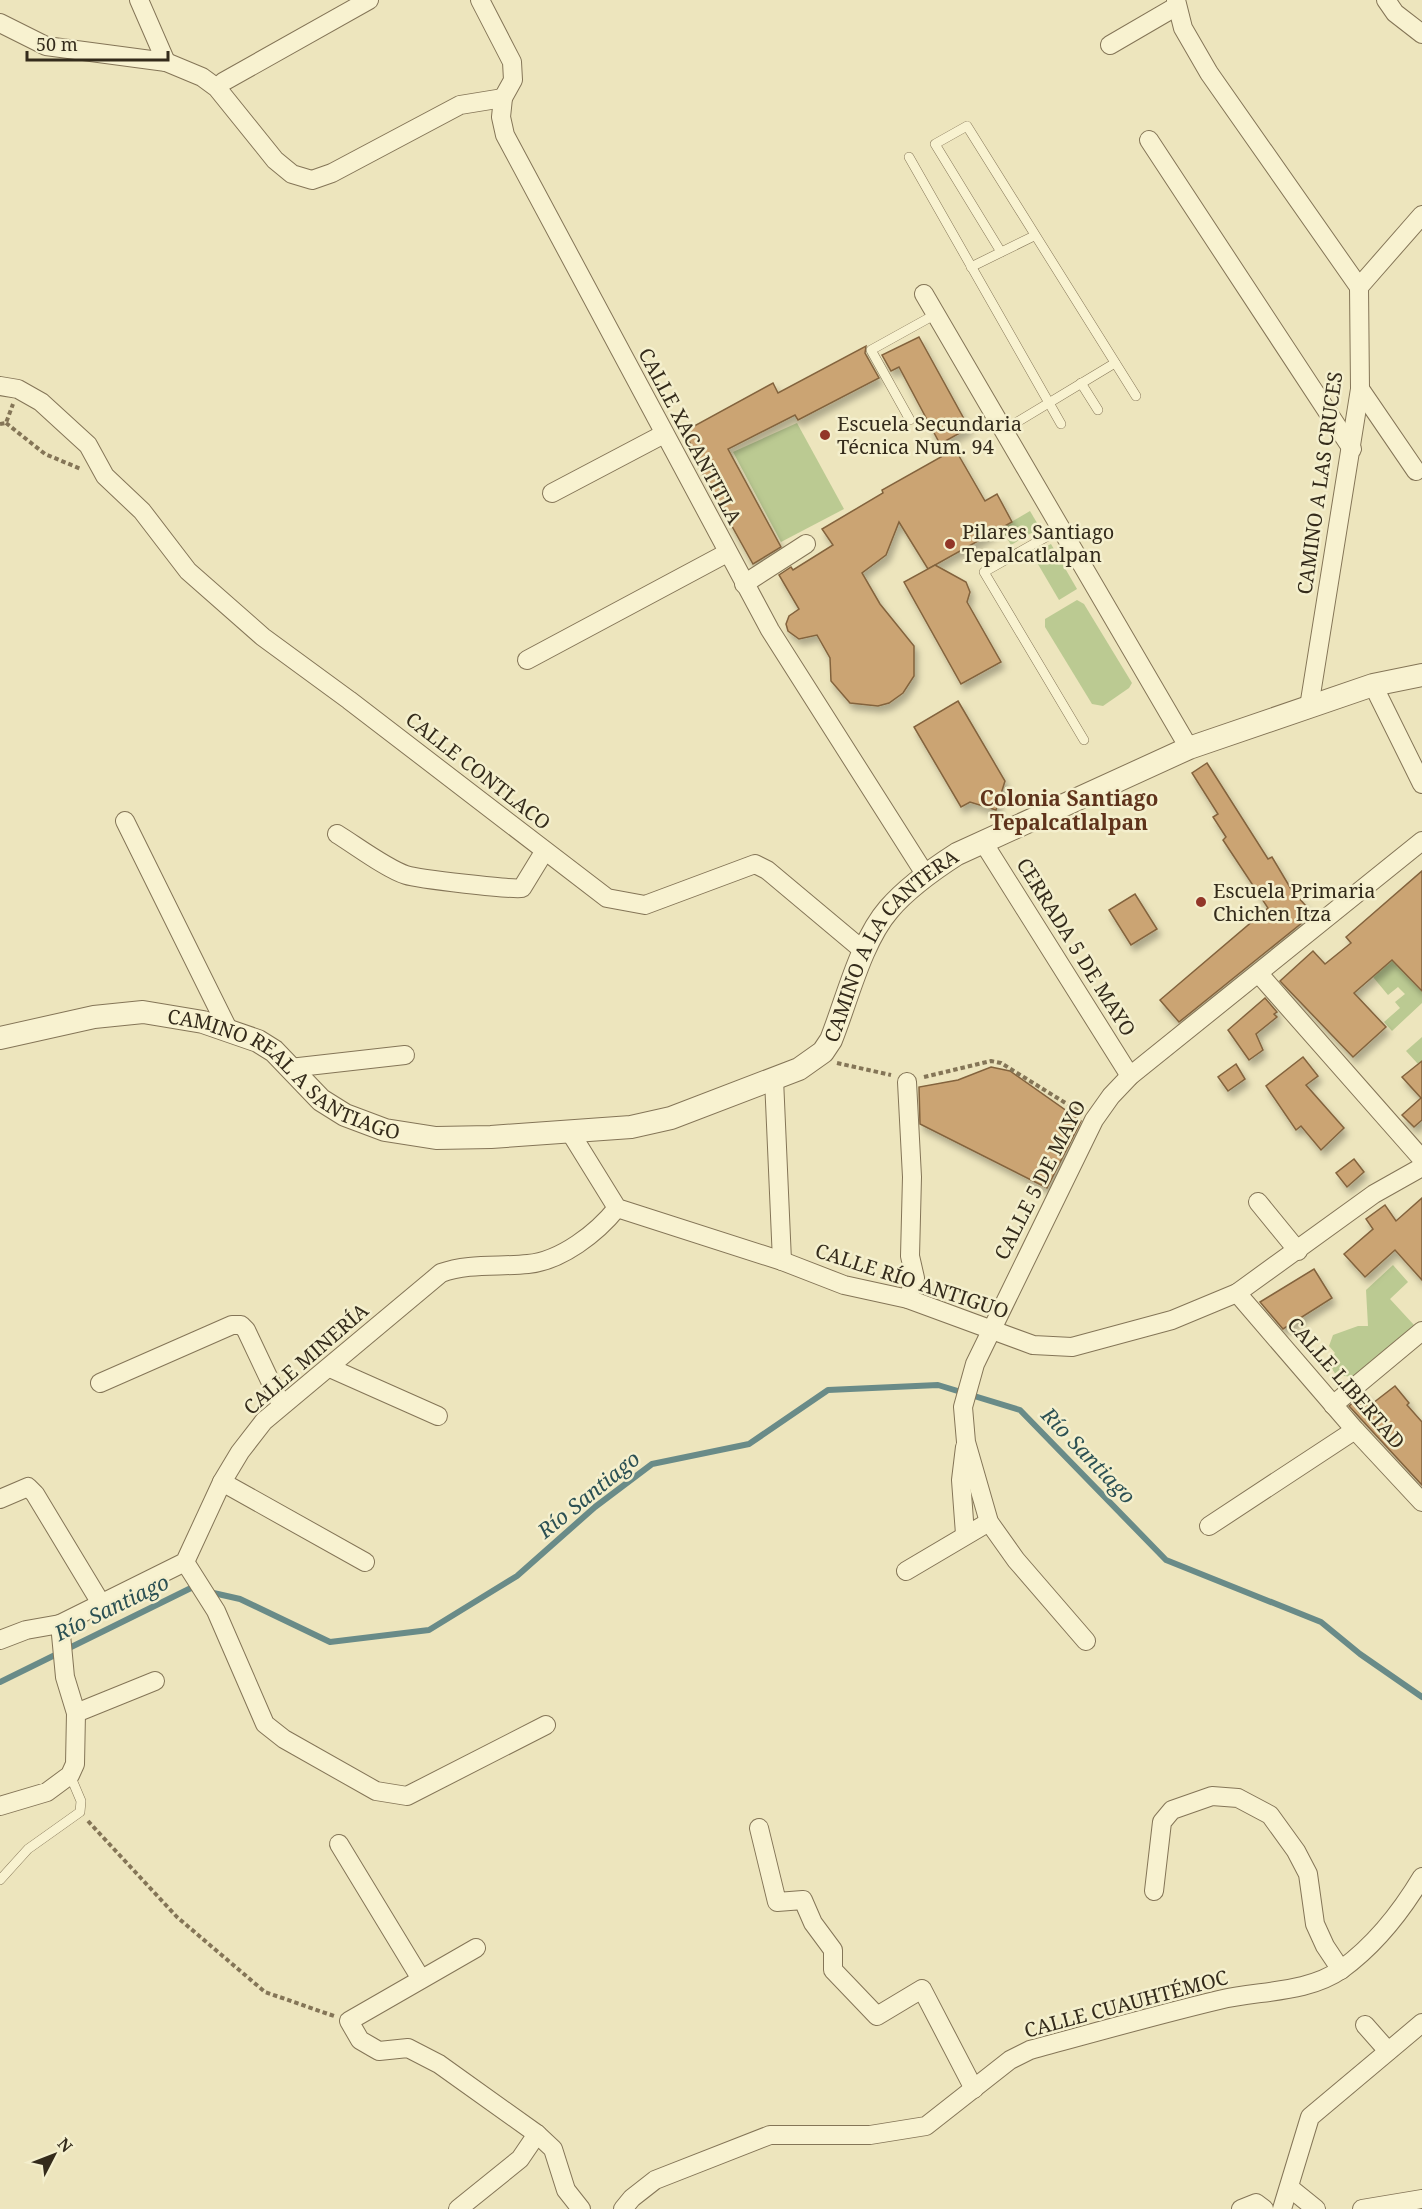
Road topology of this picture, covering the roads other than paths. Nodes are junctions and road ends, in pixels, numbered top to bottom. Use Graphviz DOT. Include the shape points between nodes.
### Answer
graph roads {
  1 [pos="139,0"];
  2 [pos="369,0"];
  3 [pos="480,0"];
  4 [pos="1386,0"];
  5 [pos="1176,3"];
  6 [pos="0,22"];
  7 [pos="1422,34"];
  8 [pos="1110,45"];
  9 [pos="166,62"];
  10 [pos="223,82"];
  11 [pos="503,98"];
  12 [pos="1149,140"];
  13 [pos="909,157"];
  14 [pos="1422,215"];
  15 [pos="1034,236"];
  16 [pos="1001,252"];
  17 [pos="970,267"];
  18 [pos="1359,287"];
  19 [pos="924,294"];
  20 [pos="936,314"];
  21 [pos="1115,363"];
  22 [pos="1081,383"];
  23 [pos="0,386"];
  24 [pos="1360,388"];
  25 [pos="1136,396"];
  26 [pos="1049,403"];
  27 [pos="1098,410"];
  28 [pos="910,420"];
  29 [pos="1060,424"];
  30 [pos="1004,430"];
  31 [pos="664,434"];
  32 [pos="1352,449"];
  33 [pos="1416,471"];
  34 [pos="552,493"];
  35 [pos="1062,528"];
  36 [pos="806,544"];
  37 [pos="726,553"];
  38 [pos="744,584"];
  39 [pos="526,660"];
  40 [pos="1422,675"];
  41 [pos="1373,685"];
  42 [pos="1309,707"];
  43 [pos="1084,740"];
  44 [pos="1189,748"];
  45 [pos="1422,784"];
  46 [pos="125,821"];
  47 [pos="337,834"];
  48 [pos="1422,841"];
  49 [pos="983,842"];
  50 [pos="544,852"];
  51 [pos="926,874"];
  52 [pos="865,952"];
  53 [pos="1259,974"];
  54 [pos="228,1029"];
  55 [pos="0,1038"];
  56 [pos="405,1055"];
  57 [pos="290,1068"];
  58 [pos="1130,1076"];
  59 [pos="774,1079"];
  60 [pos="907,1082"];
  61 [pos="570,1132"];
  62 [pos="1422,1159"];
  63 [pos="1422,1167"];
  64 [pos="1258,1202"];
  65 [pos="617,1208"];
  66 [pos="1298,1251"];
  67 [pos="782,1261"];
  68 [pos="1237,1293"];
  69 [pos="908,1299"];
  70 [pos="990,1331"];
  71 [pos="1422,1331"];
  72 [pos="330,1368"];
  73 [pos="100,1383"];
  74 [pos="281,1404"];
  75 [pos="1333,1405"];
  76 [pos="438,1416"];
  77 [pos="1355,1431"];
  78 [pos="966,1442"];
  79 [pos="222,1482"];
  80 [pos="0,1499"];
  81 [pos="1422,1502"];
  82 [pos="989,1522"];
  83 [pos="1209,1526"];
  84 [pos="965,1534"];
  85 [pos="185,1562"];
  86 [pos="365,1562"];
  87 [pos="906,1571"];
  88 [pos="102,1605"];
  89 [pos="60,1624"];
  90 [pos="0,1640"];
  91 [pos="1086,1641"];
  92 [pos="155,1681"];
  93 [pos="76,1713"];
  94 [pos="546,1725"];
  95 [pos="70,1775"];
  96 [pos="0,1806"];
  97 [pos="759,1828"];
  98 [pos="339,1844"];
  99 [pos="1422,1878"];
  100 [pos="0,1880"];
  101 [pos="1154,1891"];
  102 [pos="476,1948"];
  103 [pos="1341,1970"];
  104 [pos="421,1979"];
  105 [pos="1422,2023"];
  106 [pos="1365,2025"];
  107 [pos="1388,2051"];
  108 [pos="974,2089"];
  109 [pos="537,2134"];
  110 [pos="1290,2188"];
  111 [pos="1422,2199"];
  112 [pos="1403,2206"];
  113 [pos="458,2209"];
  114 [pos="581,2209"];
  115 [pos="623,2209"];
  116 [pos="1241,2209"];
  117 [pos="1264,2209"];
  118 [pos="1282,2209"];
  119 [pos="1316,2209"];
  120 [pos="1362,2209"];
  1 -- 9 [label="street"];
  2 -- 10 [label="street"];
  3 -- 11 [label="street, CALLE XACANTITLA" via="512,62 513,80"];
  4 -- 7 [label="street" via="1395,13"];
  5 -- 8 [label="street"];
  5 -- 18 [label="street" via="1183,28 1209,73"];
  6 -- 9 [label="street" via="46,46"];
  9 -- 11 [label="street" via="217,87 274,160 292,174 312,180 460,105"];
  11 -- 31 [label="street, CALLE XACANTITLA" via="501,117 505,135"];
  12 -- 32 [label="street"];
  13 -- 17 [label="lane"];
  14 -- 18 [label="street"];
  15 -- 16 [label="lane"];
  15 -- 16 [label="lane" via="967,126 935,144"];
  15 -- 21 [label="lane"];
  16 -- 17 [label="lane"];
  17 -- 26 [label="lane"];
  18 -- 24 [label="street, CAMINO A LAS CRUCES"];
  19 -- 20 [label="street"];
  20 -- 28 [label="lane" via="871,350"];
  20 -- 30 [label="street"];
  21 -- 22 [label="lane"];
  21 -- 25 [label="lane"];
  22 -- 26 [label="lane"];
  22 -- 27 [label="lane"];
  23 -- 50 [label="street, CALLE CONTLACO" via="18,389 42,402 88,445 105,476 142,511 188,571 263,638 404,741"];
  24 -- 32 [label="street, CAMINO A LAS CRUCES"];
  24 -- 33 [label="street"];
  26 -- 29 [label="lane"];
  26 -- 30 [label="lane"];
  30 -- 35 [label="street"];
  31 -- 34 [label="street"];
  31 -- 37 [label="street, CALLE XACANTITLA"];
  32 -- 42 [label="street, CAMINO A LAS CRUCES"];
  35 -- 43 [label="lane" via="984,572"];
  35 -- 44 [label="street"];
  36 -- 38 [label="street"];
  37 -- 38 [label="street, CALLE XACANTITLA"];
  37 -- 39 [label="street"];
  38 -- 51 [label="street, CALLE XACANTITLA"];
  40 -- 41 [label="street, CAMINO A LA CANTERA"];
  41 -- 42 [label="street, CAMINO A LA CANTERA"];
  41 -- 45 [label="street"];
  42 -- 44 [label="street, CAMINO A LA CANTERA"];
  44 -- 49 [label="street, CAMINO A LA CANTERA"];
  46 -- 54 [label="street"];
  47 -- 50 [label="street" via="405,875 511,890 522,888"];
  48 -- 53 [label="street, CALLE 5 DE MAYO"];
  49 -- 51 [label="street, CAMINO A LA CANTERA"];
  49 -- 58 [label="street, CERRADA 5 DE MAYO"];
  50 -- 52 [label="street, CALLE CONTLACO" via="607,898 645,905 754,864 767,870"];
  51 -- 52 [label="street, CAMINO A LA CANTERA" via="888,910"];
  52 -- 59 [label="street, CAMINO A LA CANTERA" via="831,1040 816,1059"];
  53 -- 58 [label="street, CALLE 5 DE MAYO"];
  53 -- 62 [label="street"];
  54 -- 55 [label="street, CAMINO REAL A SANTIAGO" via="142,1012 94,1017"];
  54 -- 57 [label="street, CAMINO REAL A SANTIAGO" via="274,1051"];
  56 -- 57 [label="street"];
  57 -- 61 [label="street, CAMINO REAL A SANTIAGO" via="321,1100 345,1115 385,1130 436,1138"];
  58 -- 70 [label="street, CALLE 5 DE MAYO" via="1094,1120"];
  59 -- 61 [label="street, CAMINO A LA CANTERA" via="671,1118 631,1127"];
  59 -- 67 [label="street"];
  60 -- 69 [label="street" via="912,1176 910,1256 915,1278"];
  61 -- 65 [label="street"];
  63 -- 66 [label="street, CALLE RÍO ANTIGUO" via="1374,1194"];
  64 -- 66 [label="street"];
  65 -- 67 [label="street, CALLE RÍO ANTIGUO"];
  65 -- 72 [label="street, CALLE MINERÍA" via="585,1238 549,1258 531,1264 454,1268 441,1273"];
  66 -- 68 [label="street, CALLE RÍO ANTIGUO"];
  67 -- 69 [label="street, CALLE RÍO ANTIGUO" via="844,1285"];
  68 -- 70 [label="street, CALLE RÍO ANTIGUO" via="1172,1320 1072,1347 1033,1345"];
  68 -- 75 [label="street, CALLE LIBERTAD"];
  69 -- 70 [label="street, CALLE RÍO ANTIGUO"];
  70 -- 78 [label="street, CALLE 5 DE MAYO" via="975,1364 963,1407"];
  71 -- 75 [label="street"];
  72 -- 74 [label="street, CALLE MINERÍA"];
  72 -- 76 [label="street"];
  73 -- 74 [label="street" via="232,1325 241,1325"];
  74 -- 79 [label="street, CALLE MINERÍA" via="240,1452"];
  75 -- 77 [label="street, CALLE LIBERTAD"];
  77 -- 81 [label="street, CALLE LIBERTAD"];
  77 -- 83 [label="street"];
  78 -- 82 [label="street, CALLE 5 DE MAYO"];
  78 -- 84 [label="street" via="961,1480"];
  79 -- 85 [label="street, CALLE MINERÍA"];
  79 -- 86 [label="street"];
  80 -- 88 [label="street" via="28,1487 35,1494"];
  82 -- 84 [label="street"];
  82 -- 91 [label="street, CALLE 5 DE MAYO" via="1016,1560"];
  84 -- 87 [label="street"];
  85 -- 88 [label="street"];
  85 -- 94 [label="street" via="216,1611 265,1724 284,1739 376,1791 408,1796"];
  88 -- 89 [label="street"];
  89 -- 90 [label="street"];
  89 -- 93 [label="street" via="65,1677"];
  92 -- 93 [label="street"];
  93 -- 95 [label="street" via="75,1764"];
  95 -- 96 [label="street" via="47,1792"];
  95 -- 100 [label="lane" via="81,1801 80,1812 28,1850"];
  97 -- 108 [label="street" via="777,1902 803,1900 813,1923 833,1950 833,1970 878,2016 922,1989"];
  98 -- 104 [label="street"];
  99 -- 103 [label="street, CALLE CUAUHTÉMOC" via="1387,1929"];
  101 -- 103 [label="street" via="1166,1815 1203,1798 1238,1798 1270,1815 1296,1851 1308,1874 1315,1924"];
  102 -- 104 [label="street"];
  103 -- 108 [label="street, CALLE CUAUHTÉMOC" via="1294,1988 1221,2000 1030,2050 1010,2060"];
  104 -- 109 [label="street" via="349,2021 360,2040 379,2051 408,2048 439,2064"];
  105 -- 107 [label="street"];
  106 -- 107 [label="street"];
  107 -- 110 [label="street" via="1310,2117"];
  108 -- 115 [label="street, CALLE CUAUHTÉMOC" via="926,2126 870,2135 770,2136 742,2144 655,2180"];
  109 -- 113 [label="street" via="520,2158"];
  109 -- 114 [label="street" via="554,2149 566,2190"];
  110 -- 118 [label="street"];
  110 -- 119 [label="street"];
  111 -- 112 [label="street"];
  112 -- 120 [label="street"];
  116 -- 117 [label="street" via="1256,2203"];
}
